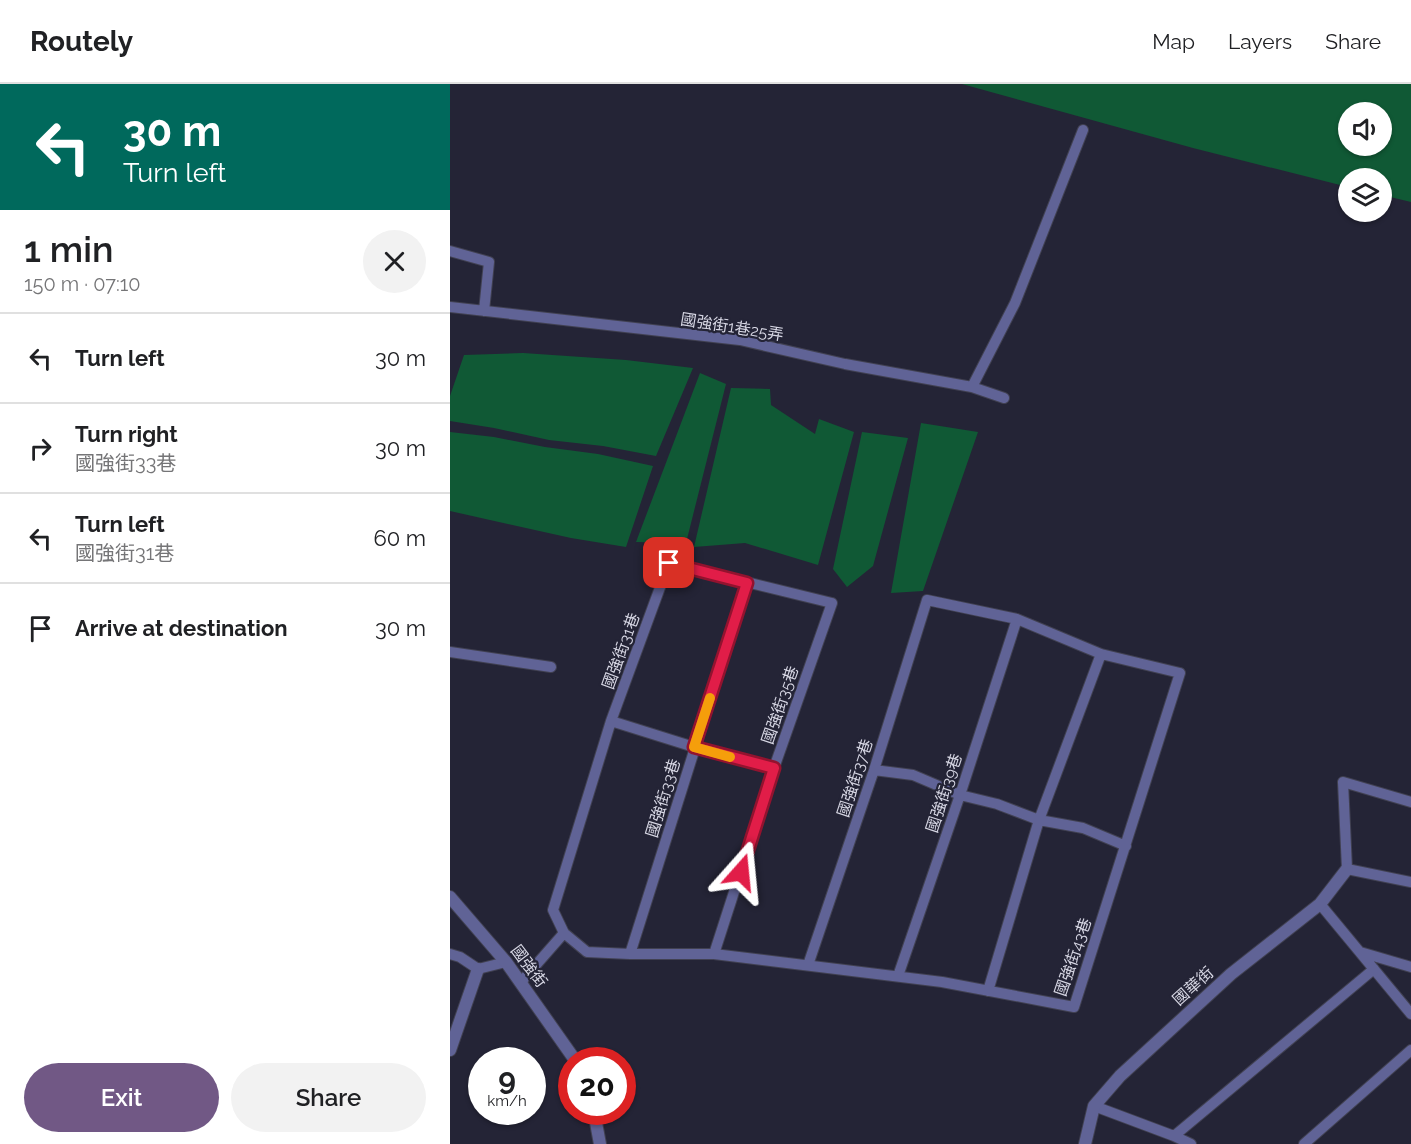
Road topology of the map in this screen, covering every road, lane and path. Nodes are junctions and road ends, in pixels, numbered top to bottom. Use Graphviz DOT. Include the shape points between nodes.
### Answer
graph roads {
  1 [pos="1083,130"];
  2 [pos="450,251"];
  3 [pos="450,307"];
  4 [pos="484,311"];
  5 [pos="972,387"];
  6 [pos="1004,398"];
  7 [pos="747,583"];
  8 [pos="927,600"];
  9 [pos="832,603"];
  10 [pos="1017,619"];
  11 [pos="450,652"];
  12 [pos="1101,654"];
  13 [pos="551,667"];
  14 [pos="611,721"];
  15 [pos="694,747"];
  16 [pos="774,768"];
  17 [pos="874,770"];
  18 [pos="960,795"];
  19 [pos="1411,802"];
  20 [pos="1039,820"];
  21 [pos="1126,846"];
  22 [pos="1347,869"];
  23 [pos="1411,882"];
  24 [pos="450,897"];
  25 [pos="1320,904"];
  26 [pos="553,910"];
  27 [pos="564,933"];
  28 [pos="1360,952"];
  29 [pos="450,954"];
  30 [pos="630,954"];
  31 [pos="714,954"];
  32 [pos="506,962"];
  33 [pos="808,965"];
  34 [pos="1411,967"];
  35 [pos="478,969"];
  36 [pos="1374,969"];
  37 [pos="898,976"];
  38 [pos="521,982"];
  39 [pos="987,991"];
  40 [pos="1411,1014"];
  41 [pos="566,1047"];
  42 [pos="450,1050"];
  43 [pos="1411,1050"];
  44 [pos="1094,1106"];
  45 [pos="596,1125"];
  46 [pos="1174,1136"];
  47 [pos="600,1144"];
  48 [pos="1085,1144"];
  49 [pos="1191,1144"];
  50 [pos="1304,1144"];
  1 -- 5 [label="lane" via="1015,303"];
  2 -- 4 [label="lane" via="489,262"];
  3 -- 4 [label="lane, 國強街1巷25弄"];
  4 -- 5 [label="lane, 國強街1巷25弄" via="740,340"];
  5 -- 6 [label="lane, 國強街1巷25弄"];
  7 -- 9 [label="lane, 國強街31巷"];
  7 -- 14 [label="lane, 國強街31巷" via="669,563"];
  7 -- 15 [label="lane, 國強街33巷"];
  8 -- 10 [label="lane, 國強街43巷"];
  8 -- 17 [label="lane, 國強街37巷"];
  9 -- 16 [label="lane, 國強街35巷"];
  10 -- 12 [label="lane, 國強街43巷"];
  10 -- 18 [label="lane, 國強街39巷"];
  11 -- 13 [label="lane"];
  12 -- 20 [label="lane"];
  12 -- 21 [label="lane, 國強街43巷" via="1180,674"];
  14 -- 15 [label="lane"];
  14 -- 26 [label="lane, 國強街31巷"];
  15 -- 16 [label="lane"];
  15 -- 30 [label="lane, 國強街33巷"];
  16 -- 31 [label="lane, 國強街35巷"];
  17 -- 18 [label="lane" via="913,775"];
  17 -- 33 [label="lane, 國強街37巷"];
  18 -- 20 [label="lane"];
  18 -- 37 [label="lane, 國強街39巷"];
  19 -- 22 [label="lane" via="1343,782"];
  20 -- 21 [label="lane" via="1083,828"];
  20 -- 39 [label="lane"];
  21 -- 39 [label="lane, 國強街43巷" via="1074,1007"];
  22 -- 23 [label="lane"];
  22 -- 25 [label="street, 國華街"];
  24 -- 32 [label="street, 國強街"];
  25 -- 28 [label="lane"];
  25 -- 44 [label="street, 國華街" via="1231,974 1119,1076"];
  26 -- 27 [label="lane, 國強街43巷"];
  27 -- 30 [label="lane, 國強街43巷" via="587,952"];
  27 -- 38 [label="lane"];
  28 -- 34 [label="lane"];
  28 -- 36 [label="lane"];
  29 -- 35 [label="lane"];
  30 -- 31 [label="lane, 國強街43巷"];
  31 -- 33 [label="lane, 國強街43巷"];
  32 -- 35 [label="lane"];
  32 -- 38 [label="street, 國強街"];
  33 -- 37 [label="lane, 國強街43巷"];
  35 -- 42 [label="street"];
  36 -- 40 [label="lane"];
  36 -- 46 [label="lane"];
  37 -- 39 [label="lane, 國強街43巷"];
  38 -- 41 [label="street, 國強街"];
  43 -- 50 [label="lane"];
  44 -- 46 [label="lane"];
  44 -- 48 [label="street, 國華街"];
  45 -- 47 [label="street"];
  46 -- 49 [label="lane"];
}
